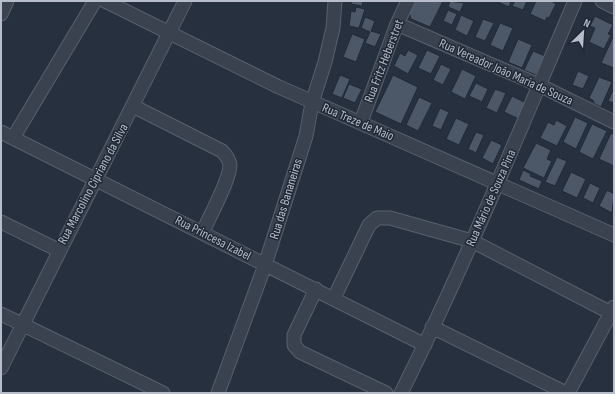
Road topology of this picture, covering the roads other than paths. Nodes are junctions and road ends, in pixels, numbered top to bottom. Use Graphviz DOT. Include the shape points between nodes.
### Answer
graph roads {
  1 [pos="8,1"];
  2 [pos="95,1"];
  3 [pos="105,1"];
  4 [pos="185,1"];
  5 [pos="334,1"];
  6 [pos="408,1"];
  7 [pos="576,1"];
  8 [pos="602,1"];
  9 [pos="614,7"];
  10 [pos="1,14"];
  11 [pos="397,24"];
  12 [pos="170,33"];
  13 [pos="539,85"];
  14 [pos="312,103"];
  15 [pos="133,106"];
  16 [pos="361,122"];
  17 [pos="614,122"];
  18 [pos="1,132"];
  19 [pos="13,138"];
  20 [pos="96,180"];
  21 [pos="498,183"];
  22 [pos="1,222"];
  23 [pos="202,232"];
  24 [pos="614,235"];
  25 [pos="472,242"];
  26 [pos="58,250"];
  27 [pos="265,265"];
  28 [pos="316,289"];
  29 [pos="334,298"];
  30 [pos="612,310"];
  31 [pos="1,314"];
  32 [pos="22,325"];
  33 [pos="432,327"];
  34 [pos="425,345"];
  35 [pos="1,368"];
  36 [pos="163,393"];
  37 [pos="218,393"];
  38 [pos="386,393"];
  39 [pos="401,393"];
  40 [pos="567,393"];
  1 -- 10 [label="street"];
  2 -- 19 [label="street"];
  3 -- 12 [label="street, Rua Treze de Maio"];
  4 -- 12 [label="street, Rua Marcolino Cipriano da Silva"];
  5 -- 14 [label="street, Rua das Bananeiras" via="333,28"];
  6 -- 11 [label="street, Rua Fritz Heberstret"];
  7 -- 13 [label="street, Rua Mário de Souza Pina"];
  8 -- 9 [label="street"];
  11 -- 13 [label="street, Rua Vereador João Maria de Souza"];
  11 -- 16 [label="street, Rua Fritz Heberstret"];
  12 -- 14 [label="street, Rua Treze de Maio"];
  12 -- 15 [label="street, Rua Marcolino Cipriano da Silva"];
  13 -- 17 [label="street, Rua Vereador João Maria de Souza"];
  13 -- 21 [label="street, Rua Mário de Souza Pina"];
  14 -- 16 [label="street, Rua Treze de Maio"];
  14 -- 27 [label="street, Rua das Bananeiras" via="306,136"];
  15 -- 20 [label="street, Rua Marcolino Cipriano da Silva"];
  15 -- 23 [label="street" via="222,151 227,156 230,164 228,176"];
  16 -- 21 [label="street, Rua Treze de Maio"];
  18 -- 19 [label="street, Rua Princesa Izabel"];
  19 -- 20 [label="street, Rua Princesa Izabel"];
  20 -- 23 [label="street, Rua Princesa Izabel"];
  20 -- 26 [label="street, Rua Marcolino Cipriano da Silva"];
  21 -- 24 [label="street, Rua Treze de Maio"];
  21 -- 25 [label="street, Rua Mário de Souza Pina"];
  22 -- 26 [label="street"];
  23 -- 27 [label="street, Rua Princesa Izabel"];
  25 -- 29 [label="street" via="390,218 376,218 369,225"];
  25 -- 30 [label="street"];
  25 -- 33 [label="street, Rua Mário de Souza Pina"];
  26 -- 32 [label="street, Rua Marcolino Cipriano da Silva"];
  27 -- 28 [label="street, Rua Princesa Izabel"];
  27 -- 37 [label="street, Rua das Bananeiras"];
  28 -- 29 [label="street, Rua Princesa Izabel"];
  28 -- 38 [label="street" via="294,335 294,345 300,352"];
  29 -- 34 [label="street, Rua Princesa Izabel"];
  30 -- 40 [label="street"];
  31 -- 32 [label="street"];
  32 -- 35 [label="street, Rua Marcolino Cipriano da Silva"];
  32 -- 36 [label="street"];
  33 -- 34 [label="street, Rua Mário de Souza Pina"];
  33 -- 40 [label="street"];
  34 -- 39 [label="street, Rua Mário de Souza Pina"];
}
